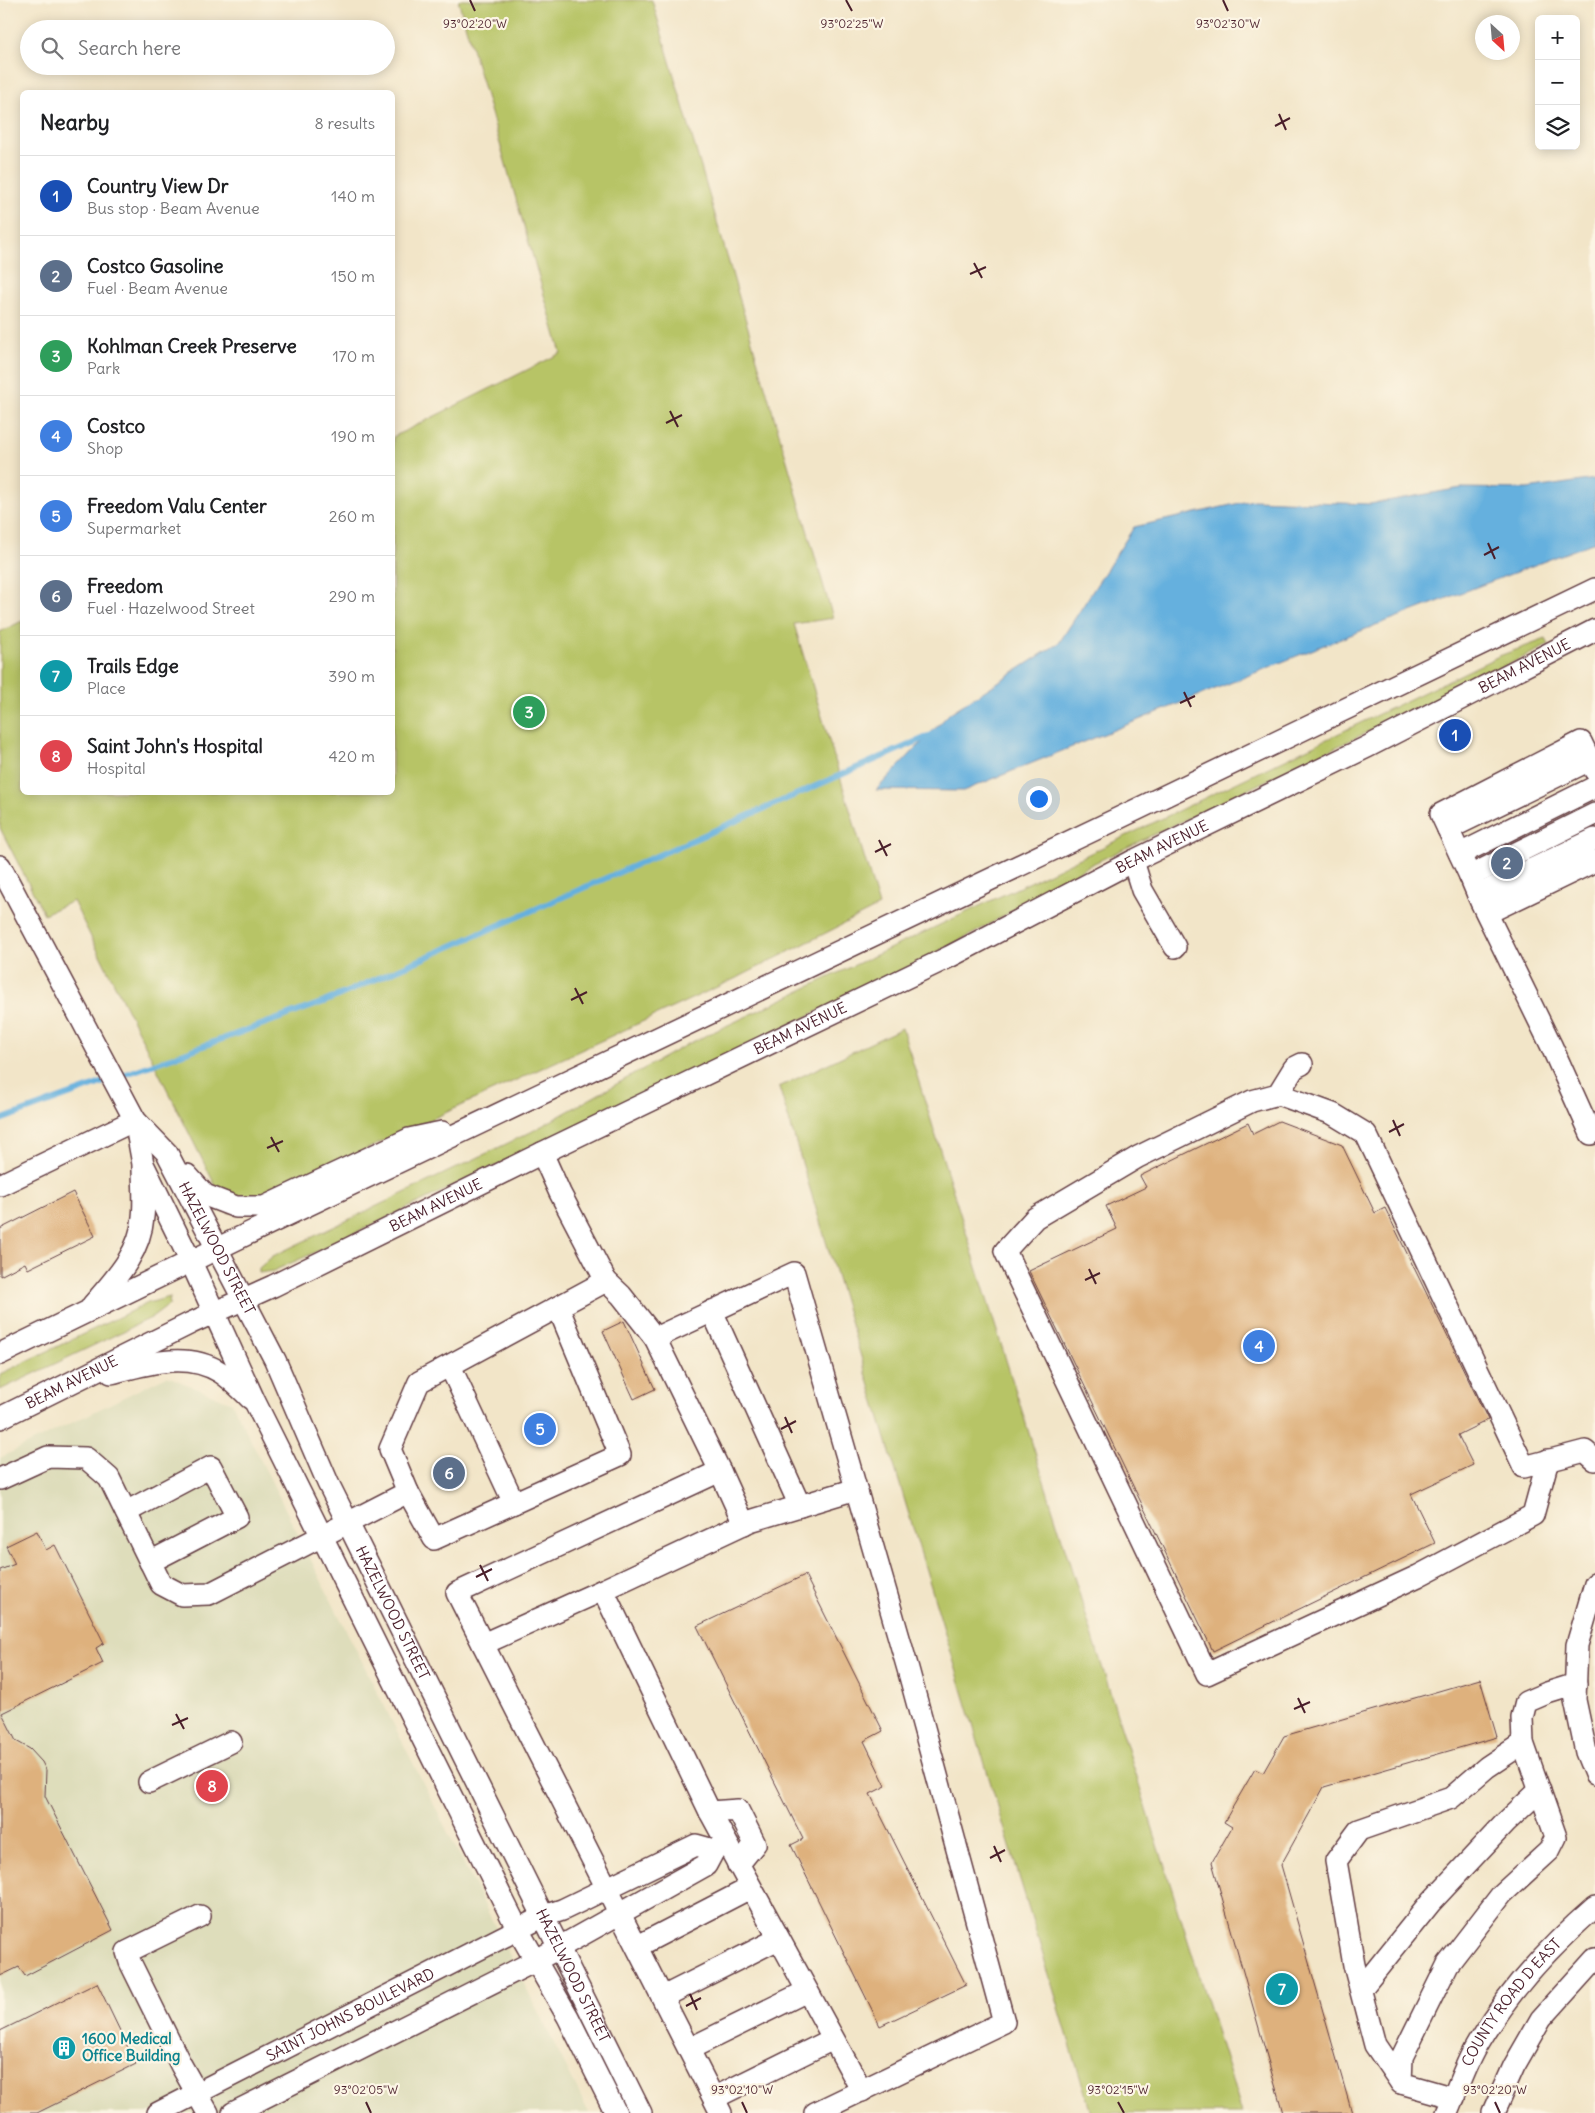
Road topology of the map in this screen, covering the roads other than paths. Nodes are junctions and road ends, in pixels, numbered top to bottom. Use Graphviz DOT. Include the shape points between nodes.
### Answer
graph roads {
  1 [pos="1595,589"];
  2 [pos="1595,630"];
  3 [pos="1592,765"];
  4 [pos="1595,788"];
  5 [pos="1595,814"];
  6 [pos="1595,839"];
  7 [pos="1460,854"];
  8 [pos="1133,861"];
  9 [pos="1595,861"];
  10 [pos="0,866"];
  11 [pos="1478,895"];
  12 [pos="1175,947"];
  13 [pos="1302,1064"];
  14 [pos="1278,1094"];
  15 [pos="135,1120"];
  16 [pos="474,1126"];
  17 [pos="1591,1134"];
  18 [pos="167,1153"];
  19 [pos="542,1153"];
  20 [pos="143,1164"];
  21 [pos="0,1184"];
  22 [pos="218,1248"];
  23 [pos="191,1262"];
  24 [pos="606,1281"];
  25 [pos="243,1299"];
  26 [pos="558,1307"];
  27 [pos="87,1312"];
  28 [pos="712,1312"];
  29 [pos="214,1313"];
  30 [pos="655,1338"];
  31 [pos="0,1354"];
  32 [pos="450,1366"];
  33 [pos="77,1381"];
  34 [pos="255,1402"];
  35 [pos="0,1418"];
  36 [pos="1548,1460"];
  37 [pos="1595,1460"];
  38 [pos="720,1471"];
  39 [pos="0,1479"];
  40 [pos="856,1489"];
  41 [pos="408,1492"];
  42 [pos="514,1503"];
  43 [pos="800,1506"];
  44 [pos="126,1512"];
  45 [pos="348,1524"];
  46 [pos="744,1524"];
  47 [pos="322,1537"];
  48 [pos="150,1562"];
  49 [pos="1595,1584"];
  50 [pos="603,1590"];
  51 [pos="483,1644"];
  52 [pos="1576,1684"];
  53 [pos="230,1742"];
  54 [pos="1523,1743"];
  55 [pos="1595,1774"];
  56 [pos="149,1782"];
  57 [pos="1540,1790"];
  58 [pos="710,1812"];
  59 [pos="721,1847"];
  60 [pos="738,1865"];
  61 [pos="608,1887"];
  62 [pos="750,1888"];
  63 [pos="1595,1907"];
  64 [pos="621,1913"];
  65 [pos="200,1916"];
  66 [pos="544,1916"];
  67 [pos="518,1930"];
  68 [pos="778,1939"];
  69 [pos="638,1946"];
  70 [pos="559,1948"];
  71 [pos="1595,1959"];
  72 [pos="534,1961"];
  73 [pos="1361,1989"];
  74 [pos="806,1991"];
  75 [pos="663,1997"];
  76 [pos="833,2039"];
  77 [pos="689,2049"];
  78 [pos="1400,2083"];
  79 [pos="862,2091"];
  80 [pos="198,2093"];
  81 [pos="1451,2105"];
  82 [pos="717,2106"];
  83 [pos="158,2113"];
  84 [pos="208,2113"];
  85 [pos="233,2113"];
  86 [pos="616,2113"];
  87 [pos="641,2113"];
  88 [pos="816,2113"];
  89 [pos="1493,2113"];
  1 -- 16 [label="street"];
  2 -- 8 [label="street, BEAM AVENUE" via="1367,747"];
  3 -- 7 [label="street" via="1444,822"];
  4 -- 7 [label="street"];
  5 -- 11 [label="street"];
  6 -- 11 [label="street"];
  7 -- 11 [label="street"];
  8 -- 12 [label="street" via="1142,890"];
  8 -- 19 [label="street, BEAM AVENUE" via="940,962"];
  9 -- 11 [label="street"];
  10 -- 15 [label="street, HAZELWOOD STREET"];
  11 -- 17 [label="street"];
  13 -- 14 [label="street" via="1294,1068"];
  14 -- 36 [label="street" via="1333,1114 1366,1134 1524,1467"];
  14 -- 36 [label="street" via="1252,1101 1138,1157 1035,1218 1005,1250 1207,1674 1418,1576 1533,1515"];
  15 -- 18 [label="street, HAZELWOOD STREET"];
  15 -- 20 [label="street, HAZELWOOD STREET"];
  15 -- 21 [label="street"];
  16 -- 18 [label="street" via="409,1139 264,1207 236,1207 205,1195"];
  16 -- 22 [label="street"];
  18 -- 22 [label="street, HAZELWOOD STREET"];
  19 -- 24 [label="street"];
  19 -- 25 [label="street, BEAM AVENUE"];
  20 -- 23 [label="street, HAZELWOOD STREET"];
  20 -- 27 [label="street" via="144,1216 137,1245 120,1273"];
  22 -- 23 [label="street"];
  22 -- 25 [label="street, HAZELWOOD STREET"];
  23 -- 27 [label="street"];
  23 -- 29 [label="street, HAZELWOOD STREET"];
  24 -- 26 [label="street"];
  24 -- 30 [label="street"];
  25 -- 29 [label="street, BEAM AVENUE"];
  25 -- 45 [label="street, HAZELWOOD STREET" via="275,1360"];
  26 -- 32 [label="street"];
  26 -- 42 [label="street" via="620,1455"];
  27 -- 31 [label="street"];
  28 -- 30 [label="street"];
  28 -- 40 [label="street" via="794,1272"];
  28 -- 43 [label="street"];
  29 -- 33 [label="street, BEAM AVENUE"];
  29 -- 34 [label="street, HAZELWOOD STREET"];
  30 -- 38 [label="street"];
  32 -- 41 [label="street" via="420,1382 390,1449"];
  32 -- 42 [label="street"];
  33 -- 34 [label="street" via="181,1360 197,1362 220,1372"];
  33 -- 35 [label="street, BEAM AVENUE"];
  34 -- 47 [label="street, HAZELWOOD STREET"];
  36 -- 37 [label="street" via="1585,1451"];
  38 -- 46 [label="street"];
  38 -- 51 [label="street" via="457,1593"];
  39 -- 44 [label="street" via="48,1457 86,1458 109,1478"];
  40 -- 43 [label="street"];
  40 -- 79 [label="street" via="1004,2022"];
  41 -- 42 [label="street" via="434,1539"];
  41 -- 45 [label="street"];
  43 -- 46 [label="street"];
  44 -- 48 [label="street"];
  44 -- 48 [label="street" via="211,1466 237,1517"];
  45 -- 47 [label="street"];
  45 -- 66 [label="street, HAZELWOOD STREET"];
  46 -- 50 [label="street"];
  47 -- 48 [label="street" via="209,1594 182,1595 161,1584"];
  47 -- 67 [label="street, HAZELWOOD STREET"];
  49 -- 52 [label="street" via="1578,1644"];
  50 -- 51 [label="street"];
  50 -- 58 [label="street"];
  51 -- 61 [label="street"];
  52 -- 54 [label="street" via="1526,1702 1522,1718"];
  52 -- 55 [label="street" via="1575,1700 1586,1752"];
  53 -- 56 [label="street"];
  54 -- 57 [label="street"];
  54 -- 73 [label="street" via="1451,1798 1359,1830 1336,1861"];
  57 -- 73 [label="street" via="1432,1902"];
  57 -- 78 [label="street" via="1556,1837 1549,1851 1502,1894 1448,1964 1402,2057"];
  58 -- 59 [label="street"];
  58 -- 60 [label="street" via="738,1810 755,1844"];
  59 -- 60 [label="street"];
  59 -- 61 [label="street, SAINT JOHNS BOULEVARD" via="696,1845"];
  59 -- 64 [label="street" via="706,1865"];
  60 -- 62 [label="street"];
  61 -- 64 [label="street"];
  61 -- 66 [label="street, SAINT JOHNS BOULEVARD"];
  62 -- 68 [label="street"];
  62 -- 69 [label="street"];
  63 -- 81 [label="street, COUNTY ROAD D EAST" via="1573,1926 1510,1995 1477,2044"];
  64 -- 69 [label="street"];
  64 -- 70 [label="street"];
  65 -- 80 [label="street" via="127,1952 177,2057"];
  66 -- 67 [label="street, SAINT JOHNS BOULEVARD"];
  66 -- 70 [label="street, HAZELWOOD STREET"];
  67 -- 72 [label="street, HAZELWOOD STREET"];
  67 -- 80 [label="street, SAINT JOHNS BOULEVARD"];
  68 -- 74 [label="street"];
  68 -- 75 [label="street"];
  69 -- 75 [label="street"];
  70 -- 72 [label="street"];
  70 -- 87 [label="street, HAZELWOOD STREET"];
  71 -- 89 [label="street, COUNTY ROAD D EAST" via="1541,2019 1514,2066"];
  72 -- 85 [label="street"];
  72 -- 86 [label="street, HAZELWOOD STREET" via="568,2018"];
  73 -- 78 [label="street" via="1375,2046"];
  74 -- 76 [label="street"];
  74 -- 77 [label="street"];
  75 -- 77 [label="street"];
  76 -- 79 [label="street"];
  76 -- 82 [label="street"];
  77 -- 82 [label="street"];
  78 -- 81 [label="street"];
  79 -- 88 [label="street"];
  80 -- 83 [label="street, SAINT JOHNS BOULEVARD"];
  80 -- 84 [label="street"];
}
